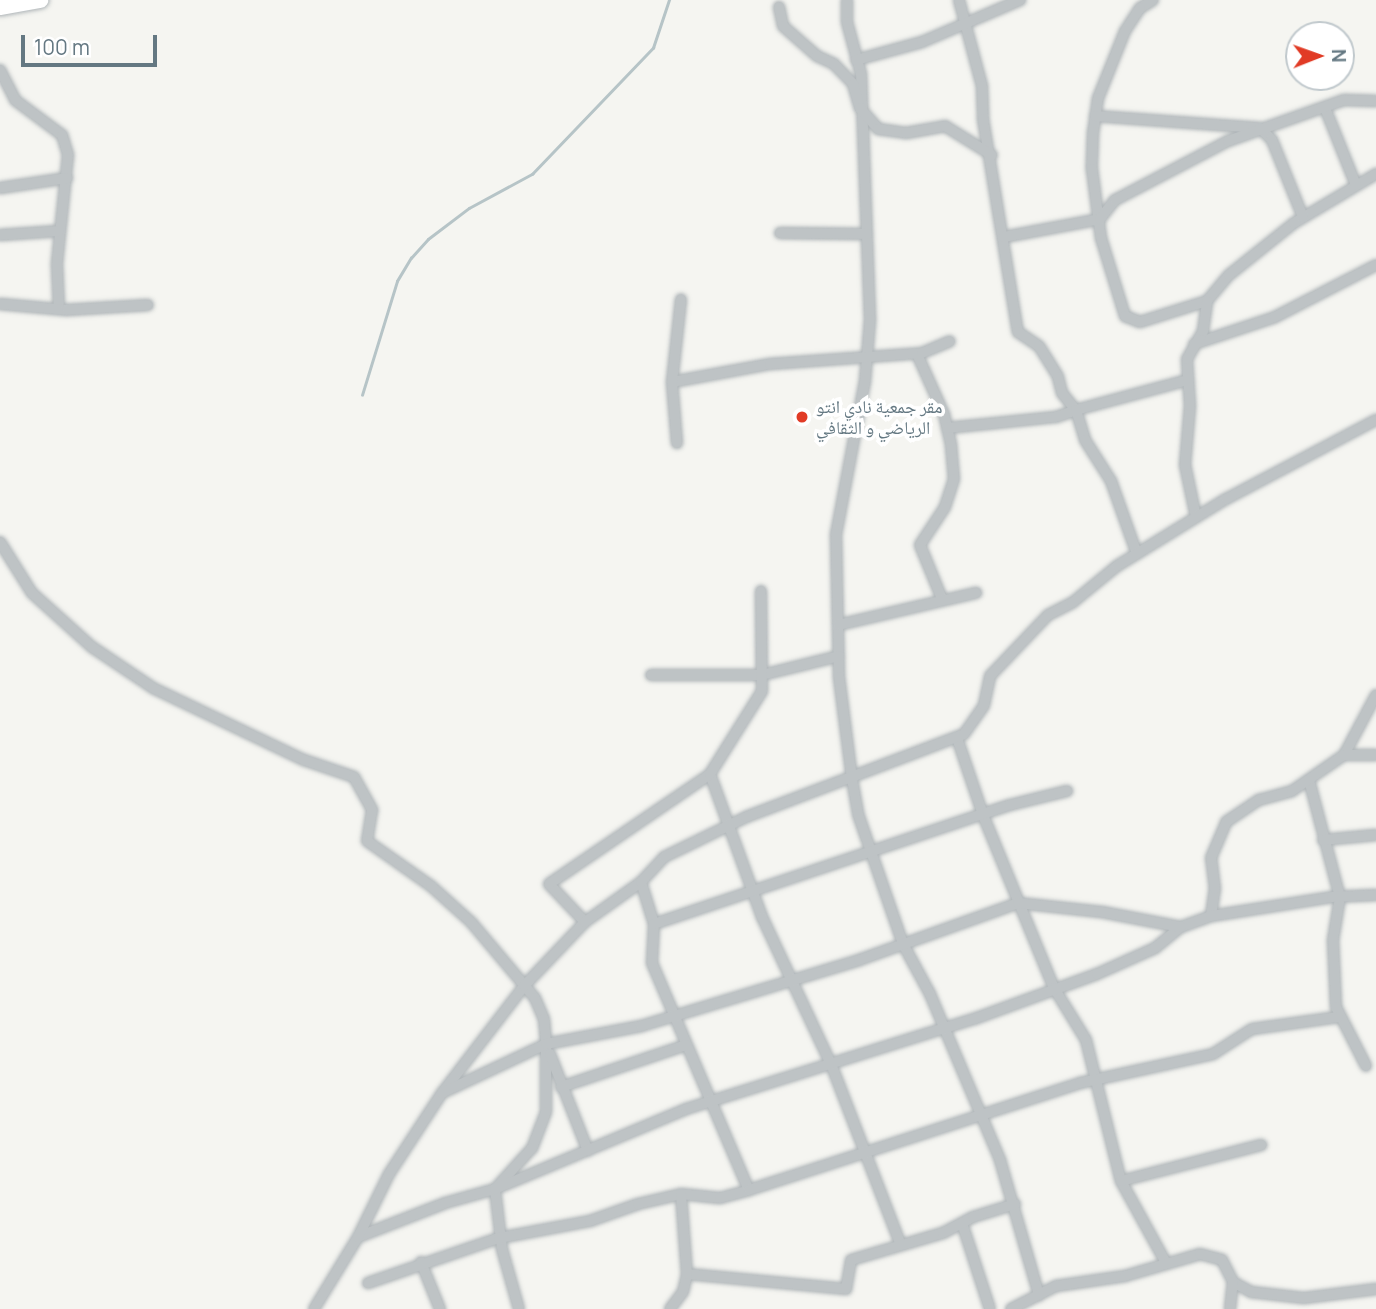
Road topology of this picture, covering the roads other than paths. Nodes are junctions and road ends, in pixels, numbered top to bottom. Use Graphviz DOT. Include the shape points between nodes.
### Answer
graph roads {
  1 [pos="34,0"];
  2 [pos="847,0"];
  3 [pos="959,0"];
  4 [pos="1020,0"];
  5 [pos="1153,0"];
  6 [pos="0,7"];
  7 [pos="779,7"];
  8 [pos="968,22"];
  9 [pos="856,60"];
  10 [pos="0,71"];
  11 [pos="1376,101"];
  12 [pos="860,108"];
  13 [pos="1325,108"];
  14 [pos="1095,116"];
  15 [pos="1261,128"];
  16 [pos="992,155"];
  17 [pos="1376,174"];
  18 [pos="67,178"];
  19 [pos="1356,185"];
  20 [pos="0,188"];
  21 [pos="1303,217"];
  22 [pos="1100,219"];
  23 [pos="59,231"];
  24 [pos="780,233"];
  25 [pos="0,234"];
  26 [pos="867,234"];
  27 [pos="1004,237"];
  28 [pos="1376,265"];
  29 [pos="681,299"];
  30 [pos="1207,300"];
  31 [pos="0,304"];
  32 [pos="148,305"];
  33 [pos="59,309"];
  34 [pos="950,341"];
  35 [pos="1194,344"];
  36 [pos="917,354"];
  37 [pos="867,356"];
  38 [pos="1188,380"];
  39 [pos="672,382"];
  40 [pos="1076,410"];
  41 [pos="1376,419"];
  42 [pos="947,428"];
  43 [pos="677,443"];
  44 [pos="1196,517"];
  45 [pos="0,542"];
  46 [pos="1137,554"];
  47 [pos="761,591"];
  48 [pos="976,593"];
  49 [pos="942,599"];
  50 [pos="838,625"];
  51 [pos="839,656"];
  52 [pos="762,675"];
  53 [pos="651,676"];
  54 [pos="1376,695"];
  55 [pos="957,738"];
  56 [pos="1344,755"];
  57 [pos="1376,755"];
  58 [pos="709,774"];
  59 [pos="852,779"];
  60 [pos="1310,780"];
  61 [pos="1067,792"];
  62 [pos="983,815"];
  63 [pos="729,824"];
  64 [pos="1376,835"];
  65 [pos="1323,840"];
  66 [pos="871,853"];
  67 [pos="641,882"];
  68 [pos="753,892"];
  69 [pos="1376,895"];
  70 [pos="1340,897"];
  71 [pos="1018,903"];
  72 [pos="1211,916"];
  73 [pos="584,922"];
  74 [pos="654,924"];
  75 [pos="1181,927"];
  76 [pos="903,944"];
  77 [pos="791,980"];
  78 [pos="524,986"];
  79 [pos="1054,988"];
  80 [pos="673,1016"];
  81 [pos="1338,1017"];
  82 [pos="943,1029"];
  83 [pos="546,1044"];
  84 [pos="686,1045"];
  85 [pos="831,1064"];
  86 [pos="1366,1066"];
  87 [pos="1098,1078"];
  88 [pos="561,1087"];
  89 [pos="442,1093"];
  90 [pos="712,1102"];
  91 [pos="983,1116"];
  92 [pos="1261,1145"];
  93 [pos="588,1151"];
  94 [pos="869,1154"];
  95 [pos="1121,1181"];
  96 [pos="495,1189"];
  97 [pos="748,1191"];
  98 [pos="681,1194"];
  99 [pos="1015,1204"];
  100 [pos="962,1223"];
  101 [pos="358,1237"];
  102 [pos="502,1238"];
  103 [pos="901,1245"];
  104 [pos="421,1262"];
  105 [pos="1166,1264"];
  106 [pos="687,1274"];
  107 [pos="1233,1282"];
  108 [pos="368,1283"];
  109 [pos="1376,1289"];
  110 [pos="1039,1295"];
  111 [pos="517,1308"];
  112 [pos="314,1309"];
  113 [pos="440,1309"];
  114 [pos="670,1309"];
  115 [pos="990,1309"];
  116 [pos="1011,1309"];
  117 [pos="1230,1309"];
  1 -- 6 [label="main road"];
  2 -- 9 [label="street"];
  3 -- 8 [label="street"];
  4 -- 8 [label="street"];
  5 -- 14 [label="street" via="1130,19"];
  7 -- 12 [label="street" via="783,26 853,84"];
  8 -- 9 [label="street" via="922,42"];
  8 -- 16 [label="street"];
  9 -- 12 [label="street"];
  10 -- 18 [label="street" via="15,100 62,135 68,155"];
  11 -- 13 [label="street" via="1344,100"];
  12 -- 16 [label="street" via="878,129 906,133 946,126"];
  12 -- 26 [label="street"];
  13 -- 15 [label="street"];
  13 -- 19 [label="street"];
  14 -- 15 [label="street"];
  14 -- 22 [label="street" via="1092,169"];
  15 -- 21 [label="street" via="1272,140"];
  15 -- 22 [label="street" via="1115,200"];
  16 -- 27 [label="street"];
  17 -- 19 [label="street"];
  18 -- 20 [label="street"];
  18 -- 23 [label="street"];
  19 -- 21 [label="street"];
  21 -- 30 [label="street" via="1229,275"];
  22 -- 27 [label="street"];
  22 -- 30 [label="street" via="1114,292 1125,316 1140,323"];
  23 -- 25 [label="street"];
  23 -- 33 [label="street"];
  24 -- 26 [label="street"];
  26 -- 37 [label="street"];
  27 -- 40 [label="street" via="1018,332 1039,346 1062,393"];
  28 -- 35 [label="street" via="1275,317"];
  29 -- 39 [label="street"];
  30 -- 35 [label="street" via="1203,331"];
  31 -- 33 [label="street"];
  32 -- 33 [label="street"];
  34 -- 36 [label="street"];
  35 -- 38 [label="street" via="1187,359"];
  36 -- 37 [label="street"];
  36 -- 42 [label="street"];
  37 -- 39 [label="street" via="770,364"];
  37 -- 50 [label="street" via="836,534"];
  38 -- 40 [label="street"];
  38 -- 44 [label="street" via="1185,465"];
  39 -- 43 [label="street"];
  40 -- 42 [label="street"];
  40 -- 46 [label="street" via="1084,440 1111,481"];
  41 -- 44 [label="street"];
  42 -- 49 [label="street" via="954,479 945,507 920,545"];
  44 -- 46 [label="street"];
  45 -- 78 [label="street" via="32,593 92,648 153,688 304,760 354,777 372,810 368,841 471,922"];
  46 -- 55 [label="street" via="1072,603 1048,615 1007,655 990,676 975,721"];
  47 -- 52 [label="street"];
  48 -- 49 [label="street"];
  49 -- 50 [label="street"];
  50 -- 51 [label="street"];
  51 -- 52 [label="street"];
  51 -- 59 [label="street"];
  52 -- 53 [label="street"];
  52 -- 58 [label="street" via="754,707"];
  54 -- 56 [label="street"];
  55 -- 59 [label="street"];
  55 -- 62 [label="street"];
  56 -- 57 [label="street"];
  56 -- 60 [label="street"];
  58 -- 63 [label="street"];
  58 -- 73 [label="street" via="549,884"];
  59 -- 63 [label="street"];
  59 -- 66 [label="street"];
  60 -- 65 [label="street"];
  60 -- 72 [label="street" via="1251,804 1226,822 1211,858 1215,889"];
  61 -- 62 [label="street"];
  62 -- 66 [label="street"];
  62 -- 71 [label="street"];
  63 -- 67 [label="street" via="675,850"];
  63 -- 68 [label="street"];
  64 -- 65 [label="street"];
  65 -- 70 [label="street"];
  66 -- 68 [label="street"];
  66 -- 76 [label="street"];
  67 -- 73 [label="street"];
  67 -- 74 [label="street"];
  68 -- 74 [label="street"];
  68 -- 77 [label="street"];
  69 -- 70 [label="street"];
  70 -- 72 [label="street"];
  70 -- 81 [label="street" via="1333,954"];
  71 -- 75 [label="street"];
  71 -- 76 [label="street"];
  71 -- 79 [label="street"];
  72 -- 75 [label="street"];
  73 -- 78 [label="street"];
  74 -- 80 [label="street" via="652,963"];
  75 -- 79 [label="street" via="1155,948"];
  76 -- 77 [label="street"];
  76 -- 82 [label="street"];
  77 -- 80 [label="street"];
  77 -- 85 [label="street"];
  78 -- 83 [label="street" via="544,1019"];
  78 -- 89 [label="street"];
  79 -- 82 [label="street"];
  79 -- 87 [label="street" via="1086,1041"];
  80 -- 83 [label="street"];
  80 -- 84 [label="street"];
  81 -- 86 [label="street"];
  81 -- 87 [label="street" via="1252,1029 1213,1054"];
  82 -- 85 [label="street"];
  82 -- 91 [label="street"];
  83 -- 88 [label="street"];
  83 -- 89 [label="street"];
  83 -- 96 [label="street" via="546,1112 532,1148"];
  84 -- 88 [label="street"];
  84 -- 90 [label="street"];
  85 -- 90 [label="street"];
  85 -- 94 [label="street"];
  87 -- 91 [label="street"];
  87 -- 95 [label="street"];
  88 -- 93 [label="street"];
  89 -- 101 [label="street" via="389,1174"];
  90 -- 93 [label="street"];
  90 -- 97 [label="street"];
  91 -- 94 [label="street"];
  91 -- 99 [label="street"];
  92 -- 95 [label="street"];
  93 -- 96 [label="street"];
  94 -- 97 [label="street"];
  94 -- 103 [label="street"];
  95 -- 105 [label="street"];
  96 -- 101 [label="street" via="444,1203"];
  96 -- 102 [label="street"];
  97 -- 98 [label="street" via="720,1198"];
  98 -- 102 [label="street" via="590,1221"];
  98 -- 106 [label="street"];
  99 -- 100 [label="street"];
  99 -- 110 [label="street"];
  100 -- 103 [label="street"];
  100 -- 115 [label="street"];
  101 -- 112 [label="street"];
  102 -- 104 [label="street"];
  102 -- 111 [label="street"];
  103 -- 106 [label="street" via="851,1259 846,1289"];
  104 -- 108 [label="street"];
  104 -- 113 [label="street"];
  105 -- 107 [label="street" via="1213,1255 1222,1261"];
  105 -- 110 [label="street" via="1125,1276 1056,1286"];
  106 -- 114 [label="street" via="683,1292"];
  107 -- 109 [label="street" via="1251,1292 1304,1298"];
  107 -- 117 [label="street"];
  110 -- 116 [label="street"];
}
